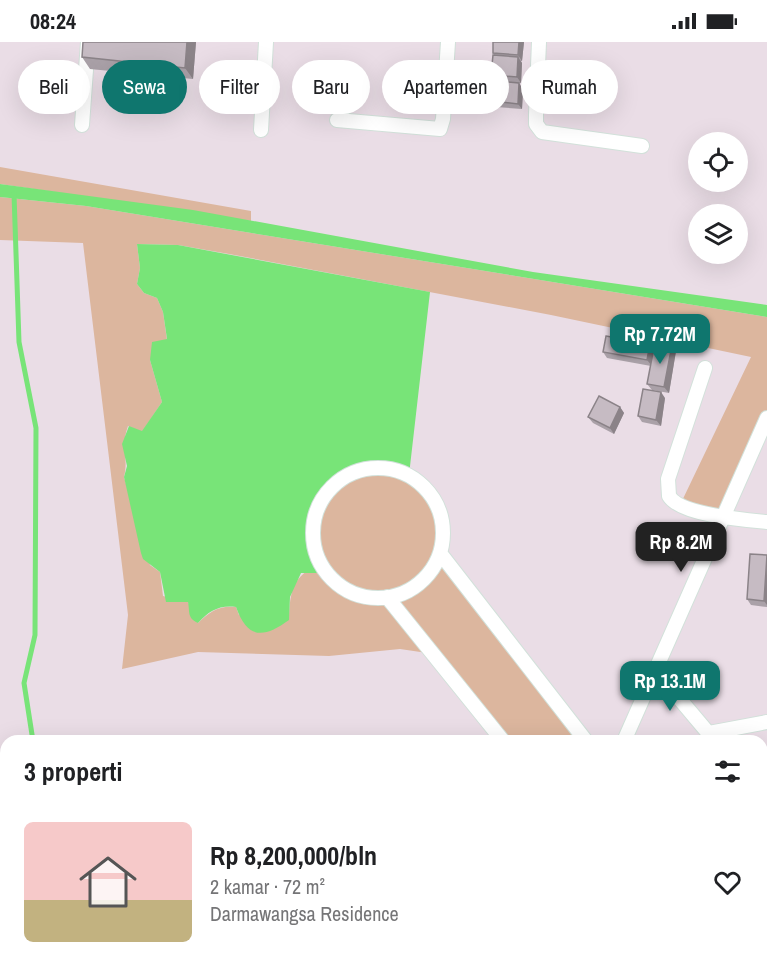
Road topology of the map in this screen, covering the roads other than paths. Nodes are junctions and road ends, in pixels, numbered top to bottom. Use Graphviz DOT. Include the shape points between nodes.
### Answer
graph roads {
  1 [pos="88,42"];
  2 [pos="266,42"];
  3 [pos="448,42"];
  4 [pos="538,42"];
  5 [pos="338,120"];
  6 [pos="82,125"];
  7 [pos="261,130"];
  8 [pos="642,146"];
  9 [pos="705,368"];
  10 [pos="767,418"];
  11 [pos="722,517"];
  12 [pos="767,522"];
  13 [pos="440,553"];
  14 [pos="387,597"];
  15 [pos="656,671"];
  16 [pos="767,723"];
  17 [pos="498,735"];
  18 [pos="581,735"];
  19 [pos="627,735"];
  20 [pos="710,735"];
  21 [pos="720,735"];
  1 -- 6 [label="street"];
  2 -- 7 [label="street"];
  3 -- 5 [label="street" via="440,129"];
  4 -- 8 [label="street" via="536,119 542,132"];
  9 -- 11 [label="street" via="667,485 675,502"];
  10 -- 11 [label="street"];
  11 -- 12 [label="street"];
  11 -- 15 [label="street"];
  13 -- 14 [label="street" via="421,582"];
  13 -- 14 [label="street" via="440,514 420,483 396,470 383,468 366,469 340,480 315,517 314,533 321,562 347,590"];
  13 -- 18 [label="street"];
  14 -- 17 [label="street"];
  15 -- 19 [label="street"];
  15 -- 20 [label="street"];
  16 -- 21 [label="street"];
}
